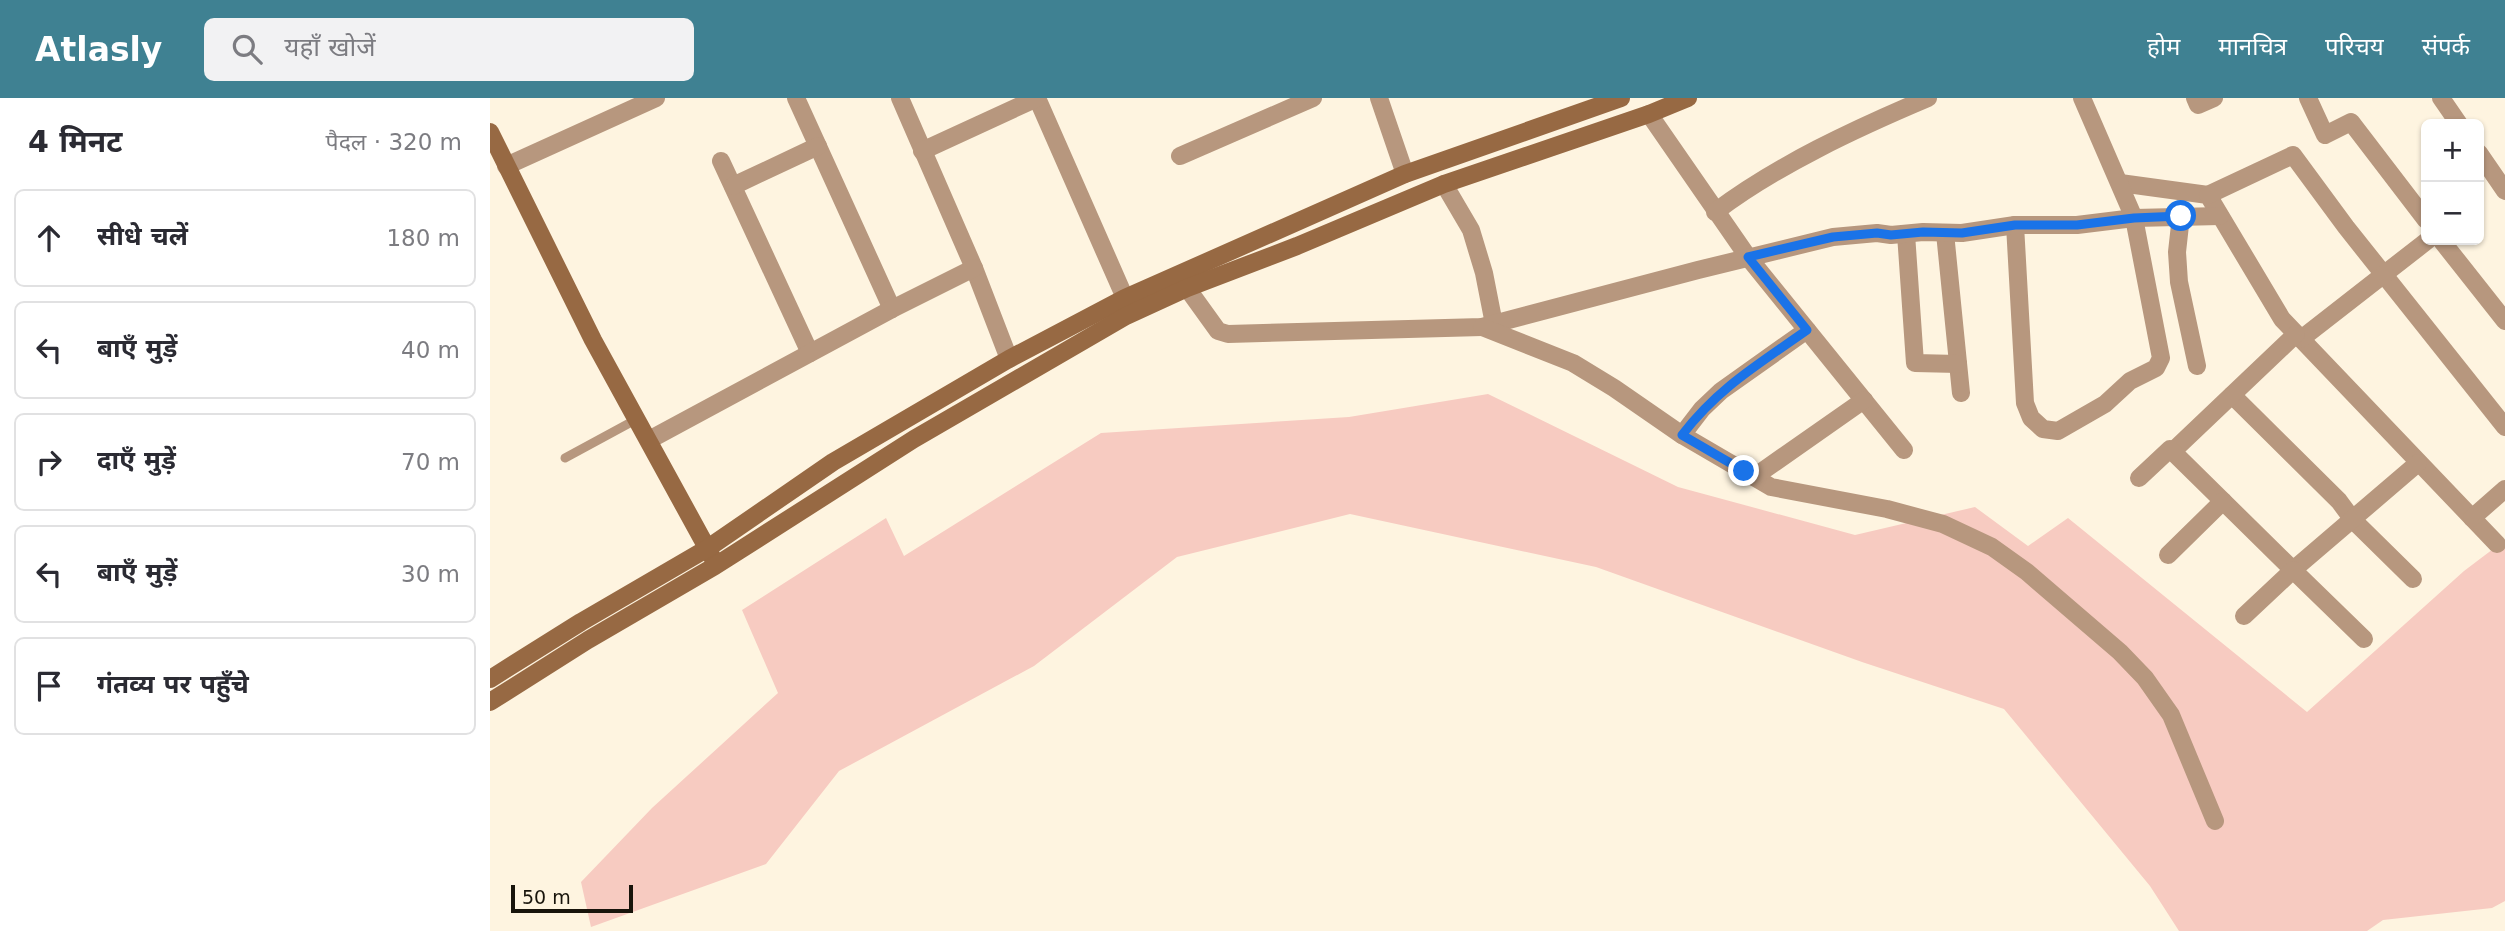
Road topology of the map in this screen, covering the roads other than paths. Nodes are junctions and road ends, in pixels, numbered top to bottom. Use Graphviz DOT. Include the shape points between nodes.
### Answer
graph roads {
  1 [pos="656,98"];
  2 [pos="796,98"];
  3 [pos="900,98"];
  4 [pos="1037,98"];
  5 [pos="1313,98"];
  6 [pos="1379,98"];
  7 [pos="1621,98"];
  8 [pos="1688,98"];
  9 [pos="1928,98"];
  10 [pos="2082,98"];
  11 [pos="2195,98"];
  12 [pos="2214,98"];
  13 [pos="2309,98"];
  14 [pos="2441,98"];
  15 [pos="1650,114"];
  16 [pos="2456,119"];
  17 [pos="490,132"];
  18 [pos="818,146"];
  19 [pos="922,151"];
  20 [pos="1180,156"];
  21 [pos="2484,160"];
  22 [pos="721,161"];
  23 [pos="506,166"];
  24 [pos="1405,174"];
  25 [pos="2120,183"];
  26 [pos="1444,184"];
  27 [pos="733,186"];
  28 [pos="2505,191"];
  29 [pos="2208,195"];
  30 [pos="1715,212"];
  31 [pos="2421,213"];
  32 [pos="2181,216"];
  33 [pos="2220,216"];
  34 [pos="2134,218"];
  35 [pos="2015,225"];
  36 [pos="1945,233"];
  37 [pos="1906,234"];
  38 [pos="2421,245"];
  39 [pos="2445,245"];
  40 [pos="1748,257"];
  41 [pos="974,268"];
  42 [pos="2383,274"];
  43 [pos="1187,288"];
  44 [pos="1125,298"];
  45 [pos="892,309"];
  46 [pos="2505,321"];
  47 [pos="1488,326"];
  48 [pos="1807,330"];
  49 [pos="2298,336"];
  50 [pos="810,353"];
  51 [pos="1009,359"];
  52 [pos="1958,364"];
  53 [pos="2197,366"];
  54 [pos="1961,393"];
  55 [pos="2232,395"];
  56 [pos="1864,400"];
  57 [pos="638,419"];
  58 [pos="2505,427"];
  59 [pos="1682,435"];
  60 [pos="649,440"];
  61 [pos="1904,450"];
  62 [pos="2172,452"];
  63 [pos="565,458"];
  64 [pos="2418,463"];
  65 [pos="1754,477"];
  66 [pos="2139,478"];
  67 [pos="2505,489"];
  68 [pos="2223,501"];
  69 [pos="2472,518"];
  70 [pos="2353,520"];
  71 [pos="2497,544"];
  72 [pos="708,548"];
  73 [pos="2168,555"];
  74 [pos="715,566"];
  75 [pos="2293,570"];
  76 [pos="2413,579"];
  77 [pos="2244,616"];
  78 [pos="2364,639"];
  79 [pos="490,680"];
  80 [pos="490,702"];
  81 [pos="2215,821"];
  1 -- 23 [label="street"];
  2 -- 18 [label="street"];
  3 -- 19 [label="street"];
  4 -- 19 [label="street"];
  4 -- 44 [label="street"];
  5 -- 20 [label="street"];
  6 -- 24 [label="street"];
  7 -- 24 [label="street"];
  8 -- 15 [label="street"];
  9 -- 30 [label="street" via="1873,121 1743,191"];
  10 -- 25 [label="street"];
  11 -- 12 [label="street" via="2198,105"];
  13 -- 31 [label="street" via="2325,135 2351,122"];
  14 -- 16 [label="street"];
  15 -- 26 [label="street"];
  15 -- 30 [label="street"];
  17 -- 23 [label="street"];
  18 -- 27 [label="street"];
  18 -- 45 [label="street"];
  19 -- 41 [label="street"];
  21 -- 28 [label="street"];
  22 -- 27 [label="street"];
  23 -- 57 [label="street"];
  24 -- 44 [label="street"];
  25 -- 29 [label="street"];
  25 -- 34 [label="street"];
  26 -- 43 [label="street"];
  26 -- 47 [label="street" via="1471,230 1484,273"];
  27 -- 50 [label="street"];
  29 -- 33 [label="street"];
  29 -- 42 [label="street" via="2293,155"];
  30 -- 40 [label="street"];
  32 -- 33 [label="street"];
  32 -- 34 [label="street"];
  32 -- 53 [label="street" via="2179,282"];
  33 -- 49 [label="street" via="2282,319"];
  34 -- 35 [label="street" via="2077,225"];
  34 -- 35 [label="street" via="2161,358 2156,368 2058,431 2043,429 2031,418 2025,403"];
  35 -- 36 [label="street"];
  36 -- 37 [label="street"];
  36 -- 52 [label="street"];
  37 -- 40 [label="street" via="1833,237"];
  37 -- 52 [label="street" via="1915,363"];
  38 -- 42 [label="street"];
  39 -- 46 [label="street"];
  40 -- 47 [label="street"];
  40 -- 48 [label="street"];
  41 -- 45 [label="street"];
  41 -- 51 [label="street"];
  42 -- 49 [label="street"];
  42 -- 58 [label="street"];
  43 -- 47 [label="street" via="1218,331 1228,334"];
  43 -- 74 [label="street" via="1126,316 914,439"];
  44 -- 51 [label="street"];
  45 -- 50 [label="street"];
  47 -- 59 [label="street" via="1573,363"];
  48 -- 56 [label="street"];
  48 -- 59 [label="street" via="1721,391"];
  49 -- 55 [label="street"];
  49 -- 64 [label="street"];
  50 -- 60 [label="street"];
  51 -- 72 [label="street" via="833,462"];
  52 -- 54 [label="street"];
  55 -- 62 [label="street"];
  55 -- 70 [label="street"];
  56 -- 61 [label="street"];
  56 -- 65 [label="street"];
  57 -- 60 [label="street"];
  57 -- 63 [label="lane"];
  59 -- 65 [label="street"];
  60 -- 72 [label="street"];
  62 -- 66 [label="street" via="2170,449"];
  62 -- 68 [label="street"];
  64 -- 69 [label="street"];
  64 -- 70 [label="street"];
  65 -- 81 [label="street" via="1770,487 1943,524 1992,547 2027,572 2145,678 2171,715"];
  67 -- 69 [label="street"];
  68 -- 73 [label="street"];
  68 -- 75 [label="street"];
  69 -- 71 [label="street"];
  70 -- 75 [label="street"];
  70 -- 76 [label="street"];
  72 -- 74 [label="street"];
  72 -- 79 [label="street"];
  74 -- 80 [label="street"];
  75 -- 77 [label="street"];
  75 -- 78 [label="street"];
}
